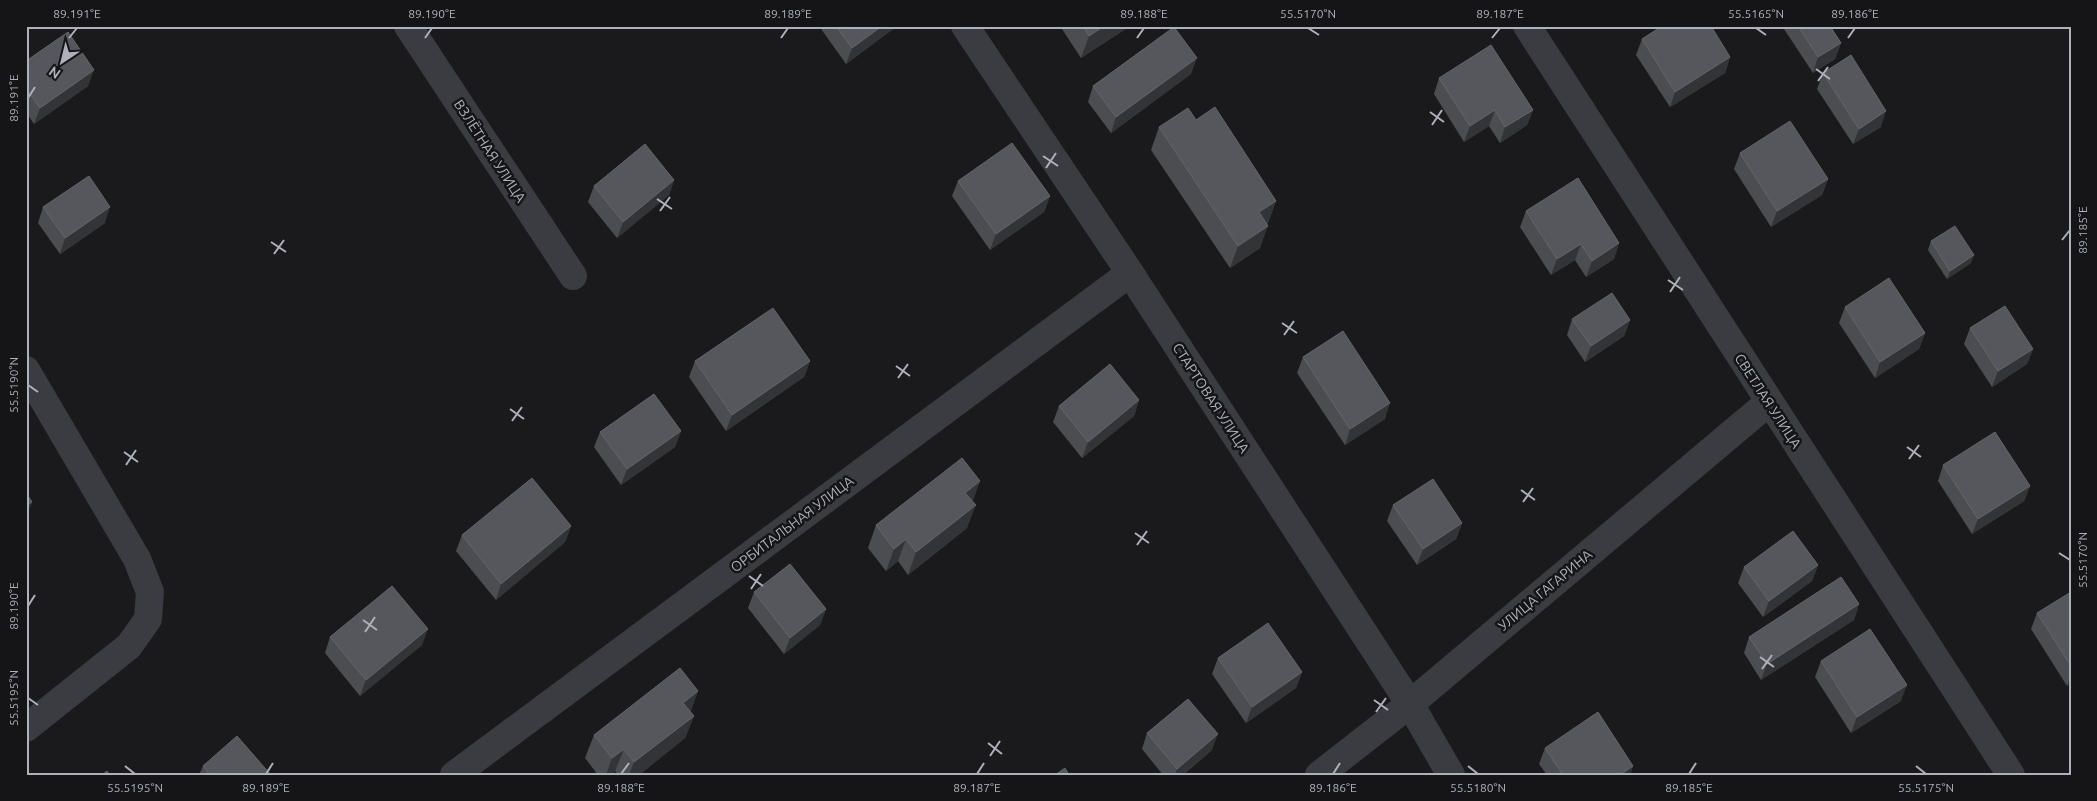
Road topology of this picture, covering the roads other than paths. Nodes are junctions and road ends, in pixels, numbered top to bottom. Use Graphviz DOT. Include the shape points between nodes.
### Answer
graph roads {
  1 [pos="408,26"];
  2 [pos="965,26"];
  3 [pos="1527,26"];
  4 [pos="1130,272"];
  5 [pos="573,276"];
  6 [pos="26,370"];
  7 [pos="1769,402"];
  8 [pos="1410,704"];
  9 [pos="26,728"];
  10 [pos="454,775"];
  11 [pos="1319,775"];
  12 [pos="1451,775"];
  13 [pos="2011,775"];
  1 -- 5 [label="street, ВЗЛЁТНАЯ УЛИЦА"];
  2 -- 4 [label="street, СТАРТОВАЯ УЛИЦА"];
  3 -- 7 [label="street, СВЕТЛАЯ УЛИЦА"];
  4 -- 8 [label="street, СТАРТОВАЯ УЛИЦА"];
  4 -- 10 [label="street, ОРБИТАЛЬНАЯ УЛИЦА"];
  6 -- 9 [label="street" via="137,559 150,592 148,619 129,646"];
  7 -- 8 [label="street, УЛИЦА ГАГАРИНА"];
  7 -- 13 [label="street, СВЕТЛАЯ УЛИЦА"];
  8 -- 11 [label="street, УЛИЦА ГАГАРИНА"];
  8 -- 12 [label="street, СТАРТОВАЯ УЛИЦА"];
}
